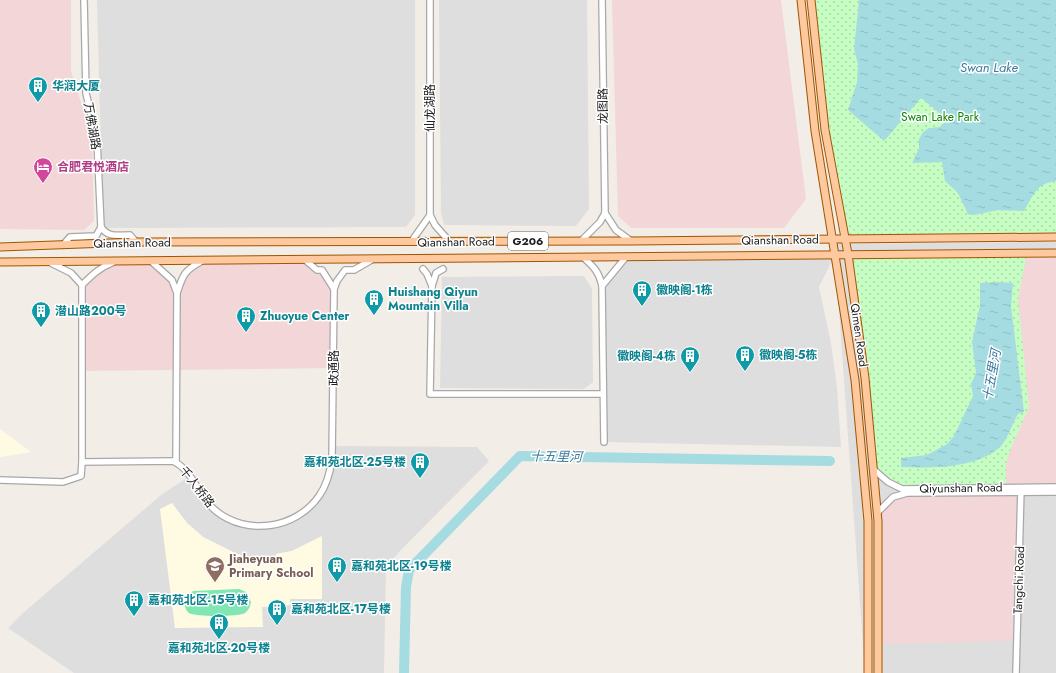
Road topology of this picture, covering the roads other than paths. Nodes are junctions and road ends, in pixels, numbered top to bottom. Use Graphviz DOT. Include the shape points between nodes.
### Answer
graph roads {
  1 [pos="84,0"];
  2 [pos="430,0"];
  3 [pos="602,0"];
  4 [pos="801,0"];
  5 [pos="811,0"];
  6 [pos="605,213"];
  7 [pos="430,216"];
  8 [pos="101,227"];
  9 [pos="1056,237"];
  10 [pos="845,239"];
  11 [pos="833,240"];
  12 [pos="449,241"];
  13 [pos="581,241"];
  14 [pos="631,241"];
  15 [pos="136,242"];
  16 [pos="411,242"];
  17 [pos="63,246"];
  18 [pos="0,247"];
  19 [pos="1056,253"];
  20 [pos="835,254"];
  21 [pos="848,254"];
  22 [pos="626,257"];
  23 [pos="584,258"];
  24 [pos="304,259"];
  25 [pos="374,259"];
  26 [pos="151,261"];
  27 [pos="202,261"];
  28 [pos="0,262"];
  29 [pos="47,262"];
  30 [pos="115,262"];
  31 [pos="423,269"];
  32 [pos="443,269"];
  33 [pos="82,285"];
  34 [pos="432,286"];
  35 [pos="602,286"];
  36 [pos="334,289"];
  37 [pos="178,292"];
  38 [pos="602,394"];
  39 [pos="604,442"];
  40 [pos="334,446"];
  41 [pos="82,462"];
  42 [pos="176,462"];
  43 [pos="873,469"];
  44 [pos="0,480"];
  45 [pos="1056,488"];
  46 [pos="1020,490"];
  47 [pos="1056,492"];
  48 [pos="878,512"];
  49 [pos="868,673"];
  50 [pos="878,673"];
  51 [pos="1013,673"];
  52 [pos="1016,673"];
  1 -- 8 [label="street, 万佛湖路" via="86,93 97,140"];
  2 -- 7 [label="street, 仙龙湖路"];
  3 -- 6 [label="street, 龙图路"];
  4 -- 11 [label="main road, Qimen Road" via="815,131"];
  5 -- 10 [label="main road, Qimen Road" via="825,130"];
  6 -- 13 [label="street" via="600,222"];
  6 -- 14 [label="street" via="616,230"];
  7 -- 12 [label="street"];
  7 -- 16 [label="street"];
  8 -- 15 [label="street" via="111,236 130,235"];
  8 -- 17 [label="street" via="96,236 70,237"];
  9 -- 10 [label="main road, Qianshan Road / G206"];
  10 -- 11 [label="main road, Qianshan Road / G206"];
  10 -- 21 [label="main road, Qimen Road"];
  11 -- 14 [label="main road, Qianshan Road / G206"];
  11 -- 20 [label="main road, Qimen Road"];
  12 -- 13 [label="main road, Qianshan Road / G206"];
  12 -- 16 [label="main road, Qianshan Road / G206"];
  13 -- 14 [label="main road, Qianshan Road / G206"];
  15 -- 16 [label="main road, Qianshan Road / G206"];
  15 -- 17 [label="main road, Qianshan Road / G206"];
  17 -- 18 [label="main road, Qianshan Road / G206"];
  19 -- 21 [label="main road, Qianshan Road / G206"];
  20 -- 21 [label="main road, Qianshan Road / G206"];
  20 -- 22 [label="main road, Qianshan Road / G206"];
  20 -- 49 [label="main road, Qimen Road" via="855,380 868,521"];
  21 -- 43 [label="main road, Qimen Road" via="865,378"];
  22 -- 23 [label="main road, Qianshan Road / G206"];
  22 -- 35 [label="street"];
  23 -- 25 [label="main road, Qianshan Road / G206"];
  23 -- 35 [label="street" via="595,267"];
  24 -- 25 [label="main road, Qianshan Road / G206"];
  24 -- 27 [label="main road, Qianshan Road / G206"];
  24 -- 36 [label="street" via="317,270 322,270"];
  25 -- 36 [label="street" via="354,270 345,270"];
  26 -- 27 [label="main road, Qianshan Road / G206"];
  26 -- 30 [label="main road, Qianshan Road / G206"];
  26 -- 37 [label="street" via="172,280"];
  27 -- 37 [label="street" via="187,269"];
  28 -- 29 [label="main road, Qianshan Road / G206"];
  29 -- 30 [label="main road, Qianshan Road / G206"];
  29 -- 33 [label="street" via="71,272"];
  30 -- 33 [label="street" via="104,266"];
  31 -- 34 [label="street" via="428,274"];
  32 -- 34 [label="street" via="436,274"];
  33 -- 41 [label="street"];
  34 -- 38 [label="street" via="430,394"];
  35 -- 38 [label="street"];
  36 -- 40 [label="street, 政通路"];
  37 -- 42 [label="street"];
  38 -- 39 [label="street"];
  40 -- 42 [label="street, 千人桥路" via="325,486 318,497 310,507 298,515 274,526 248,526 226,518 206,502 184,468"];
  41 -- 42 [label="street, 千人桥路"];
  41 -- 44 [label="street" via="81,476 63,482"];
  43 -- 46 [label="street, Qiyunshan Road" via="888,482 902,489"];
  43 -- 48 [label="main road, Qimen Road"];
  45 -- 46 [label="street, Qiyunshan Road"];
  46 -- 47 [label="street"];
  46 -- 48 [label="street" via="907,493 893,497"];
  46 -- 51 [label="street, Tangchi Road"];
  46 -- 52 [label="street, Tangchi Road"];
  48 -- 50 [label="main road, Qimen Road"];
}
